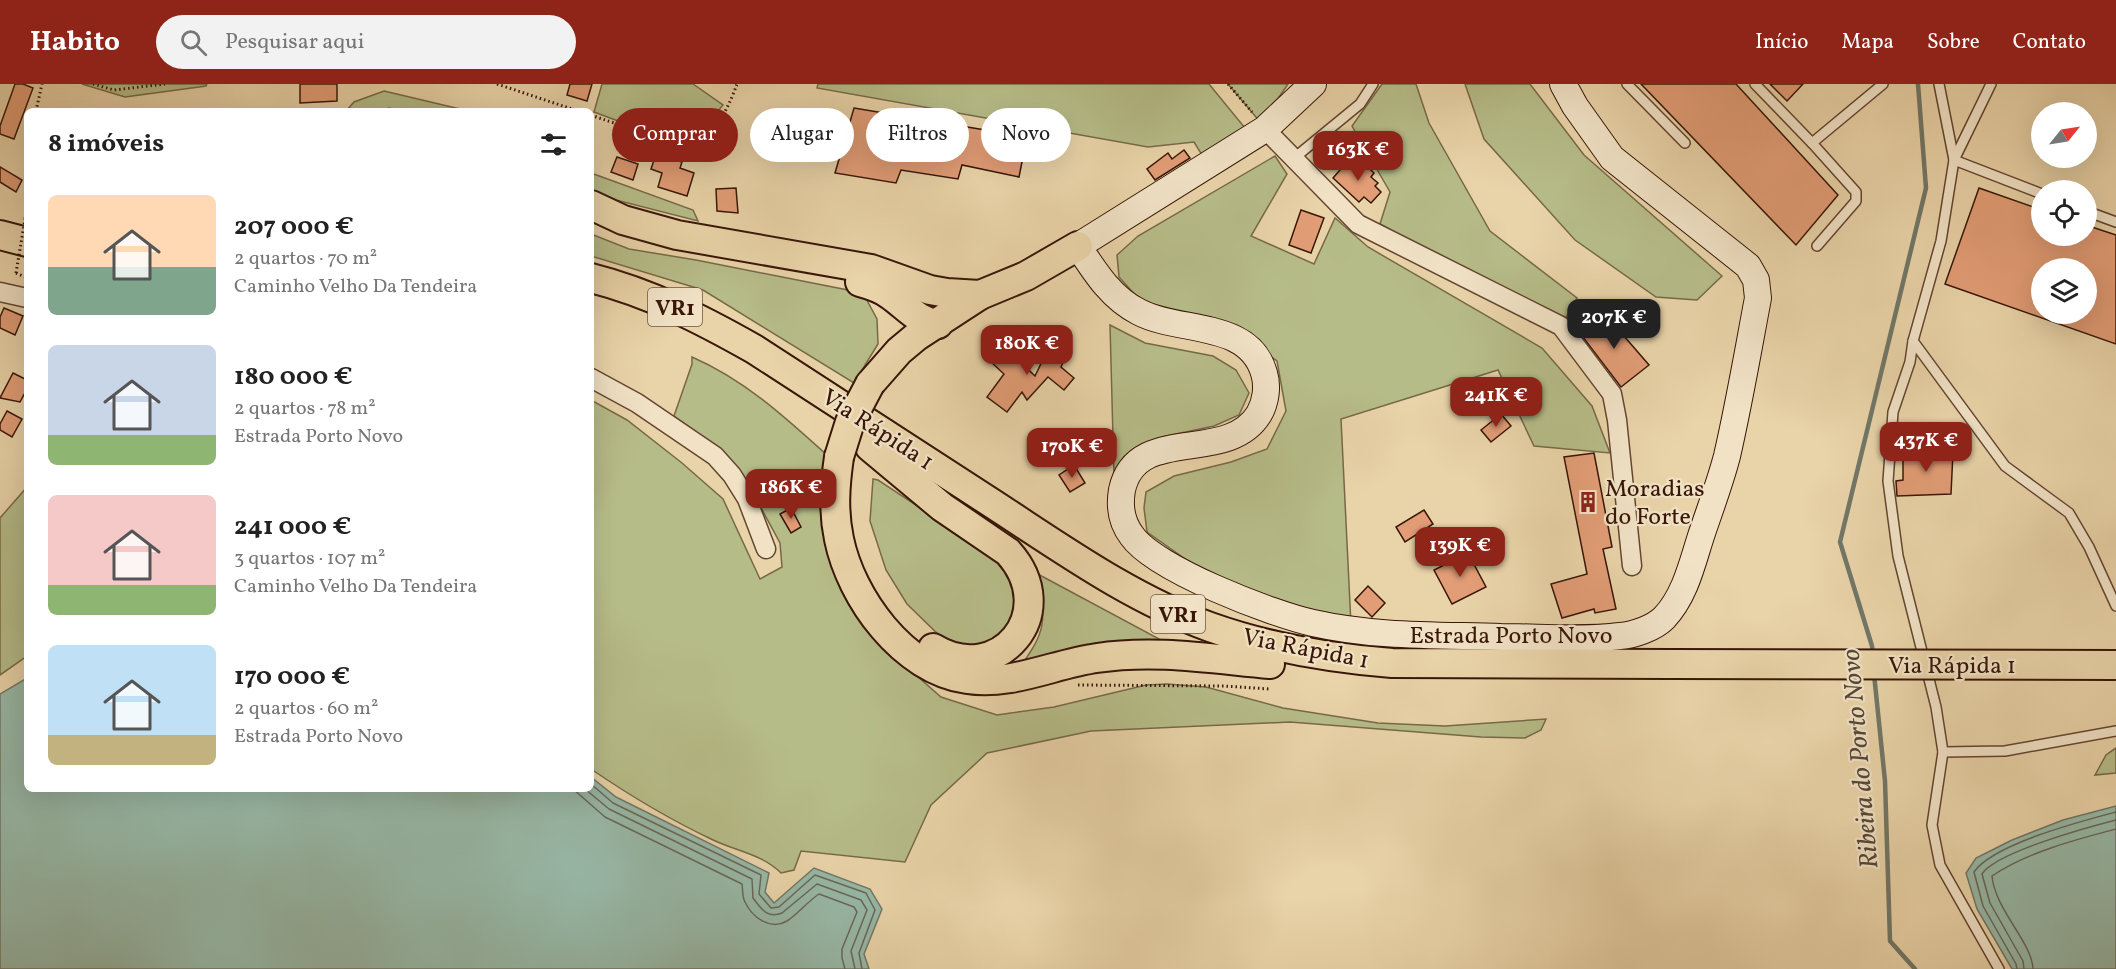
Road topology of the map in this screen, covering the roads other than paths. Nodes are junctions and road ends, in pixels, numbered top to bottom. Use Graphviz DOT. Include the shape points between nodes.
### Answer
graph roads {
  1 [pos="1312,84"];
  2 [pos="1373,84"];
  3 [pos="1563,84"];
  4 [pos="1627,84"];
  5 [pos="1755,84"];
  6 [pos="1883,84"];
  7 [pos="1939,84"];
  8 [pos="1991,84"];
  9 [pos="1265,129"];
  10 [pos="1685,143"];
  11 [pos="1812,143"];
  12 [pos="1293,159"];
  13 [pos="1954,160"];
  14 [pos="2031,190"];
  15 [pos="594,206"];
  16 [pos="2097,215"];
  17 [pos="594,222"];
  18 [pos="2116,222"];
  19 [pos="24,230"];
  20 [pos="0,235"];
  21 [pos="1078,246"];
  22 [pos="1817,246"];
  23 [pos="1026,276"];
  24 [pos="594,279"];
  25 [pos="902,289"];
  26 [pos="0,292"];
  27 [pos="980,295"];
  28 [pos="24,297"];
  29 [pos="594,299"];
  30 [pos="941,329"];
  31 [pos="1913,341"];
  32 [pos="899,351"];
  33 [pos="594,380"];
  34 [pos="877,389"];
  35 [pos="854,457"];
  36 [pos="766,549"];
  37 [pos="1632,566"];
  38 [pos="2116,606"];
  39 [pos="2116,665"];
  40 [pos="1671,673"];
  41 [pos="1269,677"];
  42 [pos="2116,684"];
  43 [pos="2116,731"];
  44 [pos="1943,752"];
  45 [pos="1999,969"];
  1 -- 9 [label="main road"];
  2 -- 12 [label="lane" via="1360,104"];
  3 -- 21 [label="main road, Estrada Porto Novo" via="1612,158 1748,266 1756,280 1758,298 1726,458 1688,578 1663,620 1653,627 1623,636 1581,638 1393,635 1312,623 1251,604 1157,558 1135,541 1121,516 1127,478 1139,462 1155,452 1225,440 1245,430 1264,406 1266,376 1242,341 1160,321 1138,311 1098,278"];
  4 -- 10 [label="lane"];
  5 -- 11 [label="lane"];
  6 -- 11 [label="lane"];
  7 -- 13 [label="lane"];
  8 -- 13 [label="lane"];
  9 -- 12 [label="street"];
  9 -- 21 [label="main road"];
  11 -- 22 [label="lane" via="1856,192 1856,201"];
  12 -- 37 [label="street" via="1358,224 1562,326 1612,394"];
  13 -- 14 [label="lane"];
  13 -- 31 [label="lane" via="1941,241"];
  15 -- 25 [label="highway" via="623,220 677,235 872,269"];
  16 -- 18 [label="lane"];
  17 -- 25 [label="highway" via="673,248 850,279 879,288"];
  19 -- 20 [label="highway"];
  21 -- 23 [label="highway"];
  23 -- 27 [label="highway"];
  23 -- 30 [label="highway" via="987,308"];
  24 -- 40 [label="highway, Via Rápida 1 / VR1" via="644,294 706,322 1099,573 1160,606 1211,627 1274,646 1361,660"];
  25 -- 27 [label="highway"];
  25 -- 30 [label="highway" via="921,319"];
  25 -- 32 [label="highway" via="896,303 902,323"];
  26 -- 28 [label="street"];
  27 -- 30 [label="highway"];
  29 -- 35 [label="highway, Via Rápida 1 / VR1" via="645,315 748,367"];
  30 -- 32 [label="highway" via="917,336"];
  30 -- 34 [label="highway"];
  31 -- 38 [label="lane" via="2005,466 2069,513"];
  31 -- 44 [label="lane" via="1910,363 1893,412 1888,481 1898,556 1936,707"];
  32 -- 34 [label="highway"];
  33 -- 36 [label="street" via="637,403 715,456 747,499"];
  34 -- 35 [label="highway, bridge" via="850,422"];
  35 -- 35 [label="highway" via="942,507 1017,561 1030,599 1026,623 1015,639 988,656 957,659 928,645 893,613 879,596 857,547 851,507"];
  35 -- 41 [label="highway, Via Rápida 1 / VR1" via="1113,603"];
  35 -- 41 [label="highway" via="834,497 845,561 886,631 941,672 984,681 1097,658 1143,655 1184,656"];
  39 -- 40 [label="highway, Via Rápida 1 / VR1, bridge"];
  40 -- 41 [label="highway, Via Rápida 1 / VR1" via="1391,681 1328,675"];
  40 -- 42 [label="highway, Via Rápida 1 / VR1"];
  43 -- 44 [label="lane" via="2005,752"];
  44 -- 45 [label="lane" via="1932,825 1940,865"];
}
